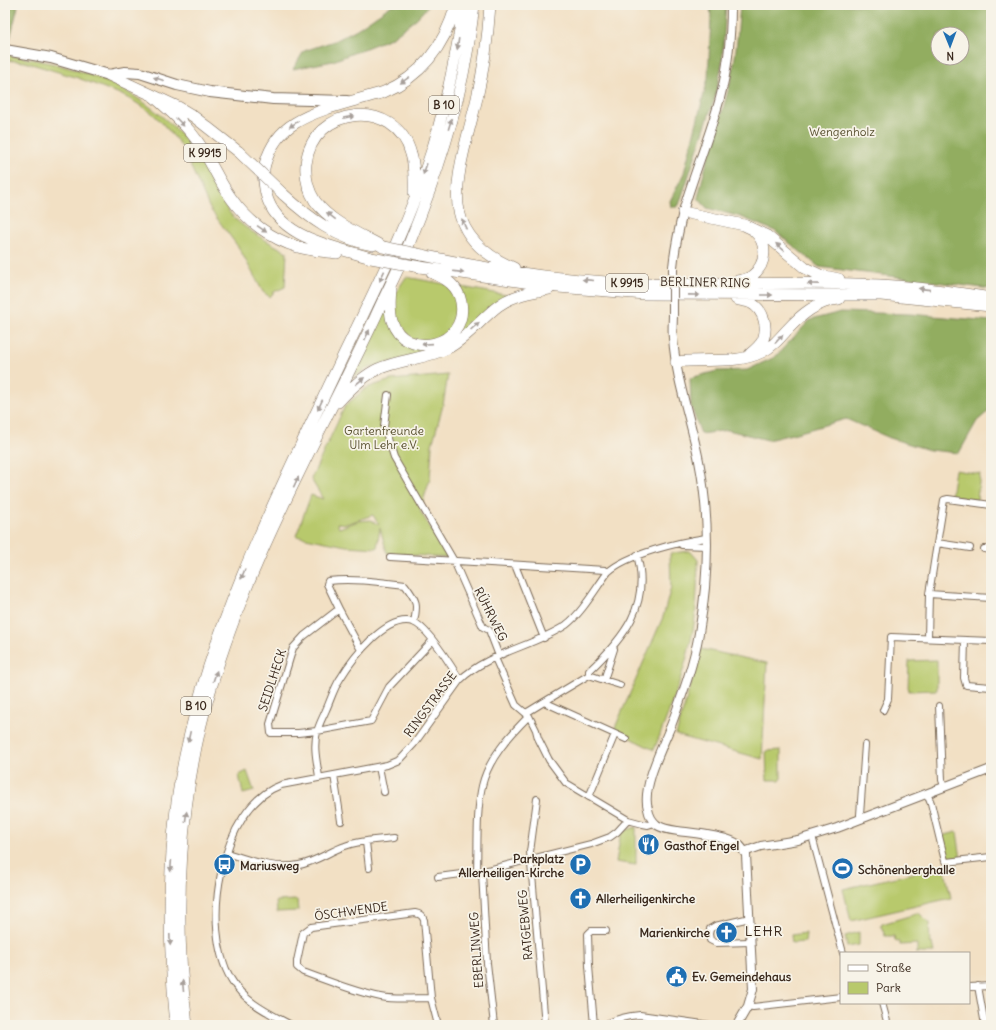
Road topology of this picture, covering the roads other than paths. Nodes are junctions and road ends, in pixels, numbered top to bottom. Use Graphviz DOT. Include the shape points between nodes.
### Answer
graph roads {
  1 [pos="456,5"];
  2 [pos="463,5"];
  3 [pos="474,5"];
  4 [pos="490,5"];
  5 [pos="731,5"];
  6 [pos="5,50"];
  7 [pos="109,75"];
  8 [pos="152,95"];
  9 [pos="357,101"];
  10 [pos="414,202"];
  11 [pos="683,212"];
  12 [pos="752,229"];
  13 [pos="364,239"];
  14 [pos="371,258"];
  15 [pos="420,268"];
  16 [pos="530,274"];
  17 [pos="392,281"];
  18 [pos="558,287"];
  19 [pos="727,290"];
  20 [pos="881,290"];
  21 [pos="991,298"];
  22 [pos="991,306"];
  23 [pos="745,358"];
  24 [pos="676,362"];
  25 [pos="388,396"];
  26 [pos="332,408"];
  27 [pos="991,505"];
  28 [pos="706,542"];
  29 [pos="937,543"];
  30 [pos="970,548"];
  31 [pos="984,549"];
  32 [pos="991,550"];
  33 [pos="638,555"];
  34 [pos="390,557"];
  35 [pos="454,561"];
  36 [pos="515,565"];
  37 [pos="608,572"];
  38 [pos="929,594"];
  39 [pos="991,598"];
  40 [pos="339,609"];
  41 [pos="414,622"];
  42 [pos="544,638"];
  43 [pos="928,638"];
  44 [pos="965,640"];
  45 [pos="432,641"];
  46 [pos="991,641"];
  47 [pos="615,645"];
  48 [pos="361,650"];
  49 [pos="497,657"];
  50 [pos="589,675"];
  51 [pos="460,680"];
  52 [pos="604,680"];
  53 [pos="620,685"];
  54 [pos="991,687"];
  55 [pos="544,702"];
  56 [pos="939,706"];
  57 [pos="882,710"];
  58 [pos="528,714"];
  59 [pos="317,731"];
  60 [pos="615,734"];
  61 [pos="626,739"];
  62 [pos="865,745"];
  63 [pos="379,767"];
  64 [pos="991,769"];
  65 [pos="334,774"];
  66 [pos="319,777"];
  67 [pos="944,786"];
  68 [pos="384,792"];
  69 [pos="927,793"];
  70 [pos="589,797"];
  71 [pos="537,799"];
  72 [pos="862,819"];
  73 [pos="628,820"];
  74 [pos="341,821"];
  75 [pos="654,823"];
  76 [pos="812,836"];
  77 [pos="394,838"];
  78 [pos="366,842"];
  79 [pos="744,852"];
  80 [pos="227,853"];
  81 [pos="991,857"];
  82 [pos="531,860"];
  83 [pos="369,868"];
  84 [pos="480,873"];
  85 [pos="438,877"];
  86 [pos="750,918"];
  87 [pos="606,931"];
  88 [pos="750,942"];
  89 [pos="843,952"];
  90 [pos="978,986"];
  91 [pos="991,986"];
  92 [pos="970,987"];
  93 [pos="840,997"];
  94 [pos="431,998"];
  95 [pos="882,1004"];
  96 [pos="748,1006"];
  97 [pos="661,1022"];
  98 [pos="176,1025"];
  99 [pos="187,1025"];
  100 [pos="291,1025"];
  101 [pos="438,1025"];
  102 [pos="494,1025"];
  103 [pos="545,1025"];
  104 [pos="594,1025"];
  105 [pos="603,1025"];
  106 [pos="710,1025"];
  107 [pos="737,1025"];
  108 [pos="888,1025"];
  109 [pos="985,1025"];
  1 -- 9 [label="highway, one-way" via="444,38 434,54 422,66 395,87"];
  2 -- 10 [label="highway, B 10, one-way" via="443,112"];
  17 -- 3 [label="highway, B 10, one-way" via="424,204 453,115 467,55"];
  16 -- 4 [label="highway, one-way" via="488,254 470,237 459,211 461,166 484,62"];
  5 -- 11 [label="street" via="727,64 720,97"];
  6 -- 7 [label="main road, K 9915" via="51,58"];
  7 -- 8 [label="highway, K 9915"];
  9 -- 7 [label="main road, one-way" via="273,99 210,92 140,73 124,72"];
  8 -- 13 [label="highway, K 9915, bridge" via="193,116 239,152 319,224 348,238"];
  8 -- 14 [label="highway, K 9915, one-way" via="192,134 231,198 248,218 276,238 298,247"];
  9 -- 14 [label="highway, one-way" via="307,117 283,132 268,154 264,168 264,183 271,207 278,219 287,227 299,234"];
  13 -- 10 [label="highway, one-way" via="325,211 316,202 306,181 310,147 322,129 330,123 360,115 382,119 391,124 411,152"];
  10 -- 98 [label="highway, B 10, one-way" via="258,538 220,632 202,686 185,754 175,816 169,901"];
  11 -- 12 [label="highway"];
  11 -- 24 [label="street, bridge" via="676,238 673,267 672,313"];
  12 -- 19 [label="highway" via="760,237 764,247 765,254 761,267 748,279"];
  20 -- 12 [label="highway, one-way" via="812,271 800,265 767,236"];
  13 -- 16 [label="highway, BERLINER RING / K 9915, bridge" via="383,246 454,262"];
  14 -- 15 [label="highway, K 9915, bridge"];
  15 -- 17 [label="highway, one-way" via="444,278 453,285 458,294 460,320 454,333 447,339 421,345 399,334 390,312"];
  15 -- 18 [label="highway, BERLINER RING / K 9915, one-way"];
  19 -- 16 [label="highway, BERLINER RING / K 9915, one-way"];
  26 -- 17 [label="highway, B 10, one-way"];
  18 -- 19 [label="highway, BERLINER RING / K 9915, one-way" via="645,294"];
  26 -- 18 [label="highway, one-way" via="355,385 378,369 444,350 510,299"];
  19 -- 20 [label="highway, BERLINER RING / K 9915" via="838,294"];
  19 -- 23 [label="highway" via="737,300 751,303 763,318 763,340"];
  21 -- 20 [label="highway, BERLINER RING / K 9915, one-way" via="962,293"];
  20 -- 22 [label="highway, BERLINER RING / K 9915"];
  23 -- 20 [label="highway, one-way" via="770,348 804,314 823,303"];
  23 -- 24 [label="highway"];
  24 -- 28 [label="street" via="699,461 706,508"];
  25 -- 35 [label="street, RÜHRWEG" via="384,426 394,458"];
  99 -- 26 [label="highway, B 10, one-way" via="181,965 181,869 194,756 211,687 241,602"];
  27 -- 29 [label="street" via="944,500"];
  28 -- 33 [label="street, RINGSTRASSE" via="676,545"];
  28 -- 75 [label="street" via="705,593 698,640 686,684 655,764 647,793 647,807"];
  29 -- 30 [label="street"];
  29 -- 38 [label="street"];
  31 -- 32 [label="street"];
  33 -- 37 [label="street, RINGSTRASSE" via="621,562"];
  33 -- 47 [label="street" via="642,576 640,597 635,613"];
  34 -- 35 [label="street"];
  35 -- 36 [label="street"];
  35 -- 49 [label="street, RÜHRWEG" via="483,627 489,630"];
  36 -- 37 [label="street"];
  36 -- 42 [label="street"];
  37 -- 42 [label="street, RINGSTRASSE" via="576,615 567,624"];
  38 -- 39 [label="street"];
  38 -- 43 [label="street"];
  40 -- 41 [label="street" via="327,584 328,581 346,579 406,585 416,600"];
  40 -- 48 [label="street"];
  40 -- 59 [label="street, SEIDLHECK" via="304,636 293,648 270,724 271,733"];
  41 -- 45 [label="street" via="423,627"];
  41 -- 48 [label="street" via="403,621 388,626"];
  42 -- 49 [label="street, RINGSTRASSE"];
  43 -- 44 [label="street"];
  43 -- 57 [label="street" via="891,636 888,699"];
  44 -- 46 [label="street"];
  44 -- 54 [label="street" via="966,685"];
  45 -- 51 [label="street"];
  45 -- 59 [label="street" via="389,687 371,721"];
  47 -- 50 [label="street"];
  47 -- 52 [label="street"];
  48 -- 59 [label="street" via="339,680"];
  49 -- 51 [label="street, RINGSTRASSE" via="477,667"];
  49 -- 58 [label="street, RÜHRWEG" via="516,705"];
  50 -- 52 [label="street"];
  50 -- 55 [label="street"];
  51 -- 63 [label="street, RINGSTRASSE" via="404,755 391,764"];
  52 -- 53 [label="street"];
  55 -- 58 [label="street"];
  55 -- 60 [label="street"];
  56 -- 67 [label="street"];
  58 -- 70 [label="street, RÜHRWEG" via="557,772 566,783"];
  58 -- 84 [label="street, EBERLINWEG" via="496,754 482,785 478,820"];
  59 -- 66 [label="street" via="315,744"];
  60 -- 61 [label="street"];
  60 -- 70 [label="street"];
  62 -- 72 [label="street" via="860,815"];
  63 -- 65 [label="street, RINGSTRASSE"];
  63 -- 68 [label="street"];
  64 -- 67 [label="street"];
  65 -- 66 [label="street, RINGSTRASSE"];
  65 -- 74 [label="street"];
  66 -- 80 [label="street, RINGSTRASSE" via="281,785 258,798 243,816"];
  67 -- 69 [label="street"];
  69 -- 72 [label="street"];
  69 -- 81 [label="street" via="946,862"];
  70 -- 73 [label="street, RÜHRWEG"];
  71 -- 82 [label="street, RATGEBWEG"];
  72 -- 76 [label="street"];
  73 -- 75 [label="street, RÜHRWEG" via="648,825"];
  73 -- 82 [label="street" via="610,837"];
  75 -- 79 [label="street" via="664,828 734,842 741,846"];
  76 -- 79 [label="street"];
  76 -- 89 [label="street"];
  77 -- 78 [label="street"];
  78 -- 80 [label="street" via="347,845 313,861 292,866 264,863"];
  78 -- 83 [label="street"];
  79 -- 86 [label="street"];
  80 -- 100 [label="street, RINGSTRASSE" via="220,877 217,922 224,964 231,980 246,998 262,1010"];
  82 -- 84 [label="street"];
  82 -- 103 [label="street, RATGEBWEG"];
  84 -- 85 [label="street"];
  84 -- 102 [label="street, EBERLINWEG"];
  86 -- 88 [label="street"];
  86 -- 88 [label="street" via="715,926 708,934 710,940 716,943"];
  87 -- 104 [label="street" via="591,931 588,934"];
  88 -- 96 [label="street" via="753,989"];
  90 -- 91 [label="street"];
  90 -- 92 [label="street"];
  90 -- 109 [label="street"];
  93 -- 96 [label="street"];
  94 -- 94 [label="street, ÖSCHWENDE" via="424,920 419,914 311,927 303,933 297,961 297,967 303,972 382,997"];
  94 -- 101 [label="street, ÖSCHWENDE"];
  95 -- 108 [label="street"];
  96 -- 107 [label="street"];
  97 -- 105 [label="street" via="640,1015 612,1020"];
  97 -- 106 [label="street"];
}
